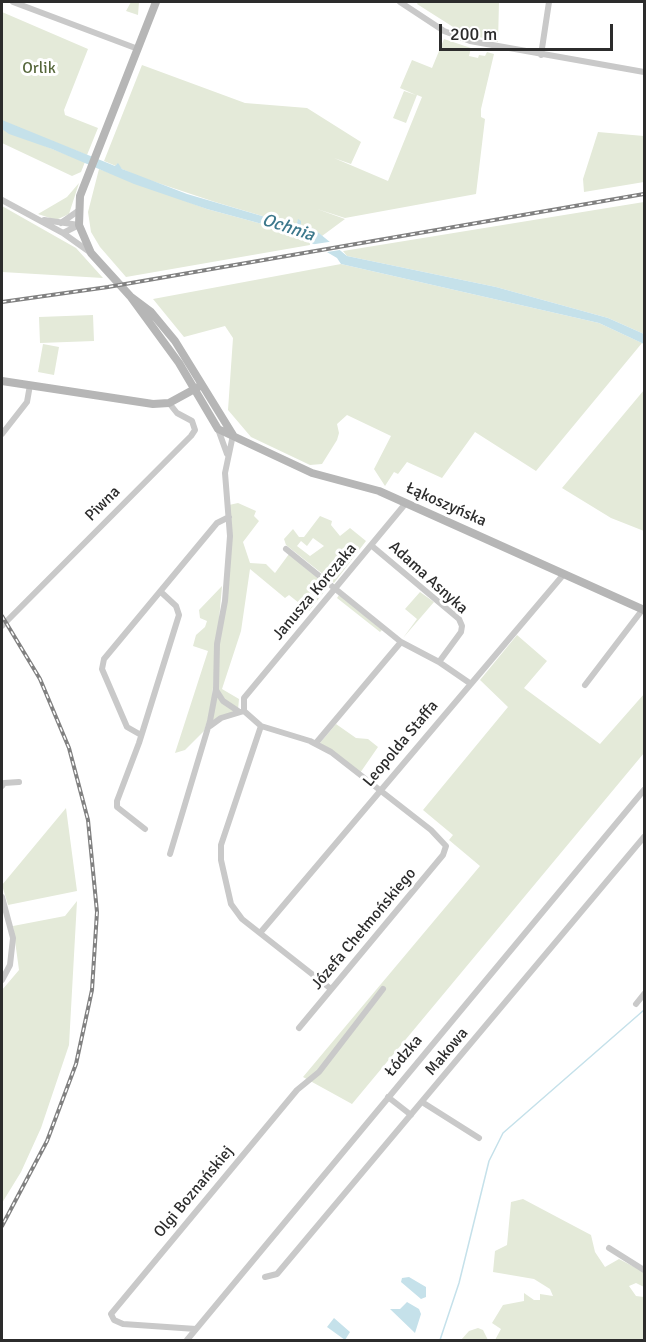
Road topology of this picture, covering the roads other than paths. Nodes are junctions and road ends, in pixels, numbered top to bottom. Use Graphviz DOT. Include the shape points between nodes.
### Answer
graph roads {
  1 [pos="13,2"];
  2 [pos="156,2"];
  3 [pos="400,2"];
  4 [pos="549,2"];
  5 [pos="138,49"];
  6 [pos="541,56"];
  7 [pos="645,72"];
  8 [pos="2,200"];
  9 [pos="78,211"];
  10 [pos="34,217"];
  11 [pos="58,224"];
  12 [pos="79,225"];
  13 [pos="63,233"];
  14 [pos="91,253"];
  15 [pos="2,381"];
  16 [pos="30,385"];
  17 [pos="198,387"];
  18 [pos="169,403"];
  19 [pos="218,429"];
  20 [pos="2,434"];
  21 [pos="233,435"];
  22 [pos="224,446"];
  23 [pos="227,455"];
  24 [pos="406,503"];
  25 [pos="229,517"];
  26 [pos="372,546"];
  27 [pos="286,549"];
  28 [pos="564,574"];
  29 [pos="334,588"];
  30 [pos="161,592"];
  31 [pos="644,609"];
  32 [pos="2,626"];
  33 [pos="401,642"];
  34 [pos="439,662"];
  35 [pos="471,684"];
  36 [pos="585,685"];
  37 [pos="216,689"];
  38 [pos="241,711"];
  39 [pos="261,726"];
  40 [pos="207,729"];
  41 [pos="141,735"];
  42 [pos="316,743"];
  43 [pos="19,782"];
  44 [pos="2,786"];
  45 [pos="645,790"];
  46 [pos="378,791"];
  47 [pos="145,829"];
  48 [pos="645,837"];
  49 [pos="170,854"];
  50 [pos="2,897"];
  51 [pos="260,933"];
  52 [pos="3,980"];
  53 [pos="332,989"];
  54 [pos="383,989"];
  55 [pos="645,994"];
  56 [pos="636,1004"];
  57 [pos="299,1028"];
  58 [pos="388,1097"];
  59 [pos="422,1102"];
  60 [pos="411,1115"];
  61 [pos="479,1138"];
  62 [pos="609,1248"];
  63 [pos="645,1270"];
  64 [pos="265,1277"];
  65 [pos="196,1329"];
  66 [pos="187,1341"];
  1 -- 5 [label="street"];
  2 -- 5 [label="street"];
  3 -- 6 [label="street" via="454,36"];
  4 -- 6 [label="street"];
  5 -- 9 [label="street" via="86,178"];
  6 -- 7 [label="street"];
  8 -- 10 [label="street"];
  9 -- 11 [label="street"];
  9 -- 12 [label="street"];
  10 -- 11 [label="street"];
  10 -- 13 [label="street"];
  11 -- 12 [label="street"];
  12 -- 13 [label="street"];
  12 -- 14 [label="street"];
  13 -- 14 [label="street"];
  14 -- 17 [label="street" via="175,341"];
  15 -- 16 [label="street"];
  16 -- 18 [label="street" via="153,404"];
  16 -- 20 [label="street" via="27,402"];
  17 -- 18 [label="street"];
  17 -- 19 [label="street"];
  17 -- 21 [label="street"];
  18 -- 32 [label="street, Piwna" via="177,414 192,421 192,436"];
  19 -- 21 [label="street, Łąkoszyńska"];
  19 -- 22 [label="street"];
  21 -- 22 [label="street"];
  21 -- 23 [label="street"];
  21 -- 24 [label="street, Łąkoszyńska" via="312,473 379,491"];
  22 -- 23 [label="street"];
  23 -- 25 [label="street" via="224,483"];
  24 -- 26 [label="street, Janusza Korczaka"];
  24 -- 28 [label="street, Łąkoszyńska"];
  25 -- 30 [label="street" via="218,523"];
  25 -- 37 [label="street" via="225,601 215,661"];
  26 -- 29 [label="street, Janusza Korczaka"];
  26 -- 34 [label="street, Adama Asnyka" via="459,619 461,632"];
  27 -- 29 [label="street"];
  28 -- 31 [label="street, Łąkoszyńska"];
  28 -- 35 [label="street, Leopolda Staffa"];
  29 -- 33 [label="street"];
  29 -- 38 [label="street, Janusza Korczaka" via="244,698"];
  30 -- 41 [label="street" via="176,606 179,615"];
  30 -- 41 [label="street" via="104,659 102,669 127,727"];
  31 -- 36 [label="street"];
  33 -- 34 [label="street"];
  33 -- 42 [label="street"];
  34 -- 35 [label="street"];
  35 -- 46 [label="street, Leopolda Staffa"];
  37 -- 38 [label="street" via="223,701"];
  37 -- 40 [label="street"];
  38 -- 39 [label="street"];
  38 -- 40 [label="street" via="221,718"];
  39 -- 42 [label="street"];
  39 -- 51 [label="street" via="222,845 221,860 233,909"];
  40 -- 49 [label="street"];
  41 -- 47 [label="street" via="117,807"];
  42 -- 46 [label="street"];
  43 -- 44 [label="street"];
  45 -- 58 [label="street, Łódzka"];
  46 -- 51 [label="street, Leopolda Staffa"];
  46 -- 53 [label="street, Józefa Chełmońskiego" via="431,830 446,846 443,855"];
  48 -- 59 [label="street, Makowa"];
  50 -- 52 [label="street" via="13,938 10,965"];
  51 -- 53 [label="street"];
  53 -- 57 [label="street, Józefa Chełmońskiego"];
  54 -- 65 [label="street, Olgi Boznańskiej" via="313,1078 297,1090 112,1311 114,1320 123,1324"];
  55 -- 56 [label="street"];
  58 -- 60 [label="street"];
  58 -- 65 [label="street, Łódzka"];
  59 -- 60 [label="street, Makowa"];
  59 -- 61 [label="street"];
  60 -- 64 [label="street, Makowa" via="277,1274"];
  62 -- 63 [label="street"];
  65 -- 66 [label="street, Łódzka"];
}
